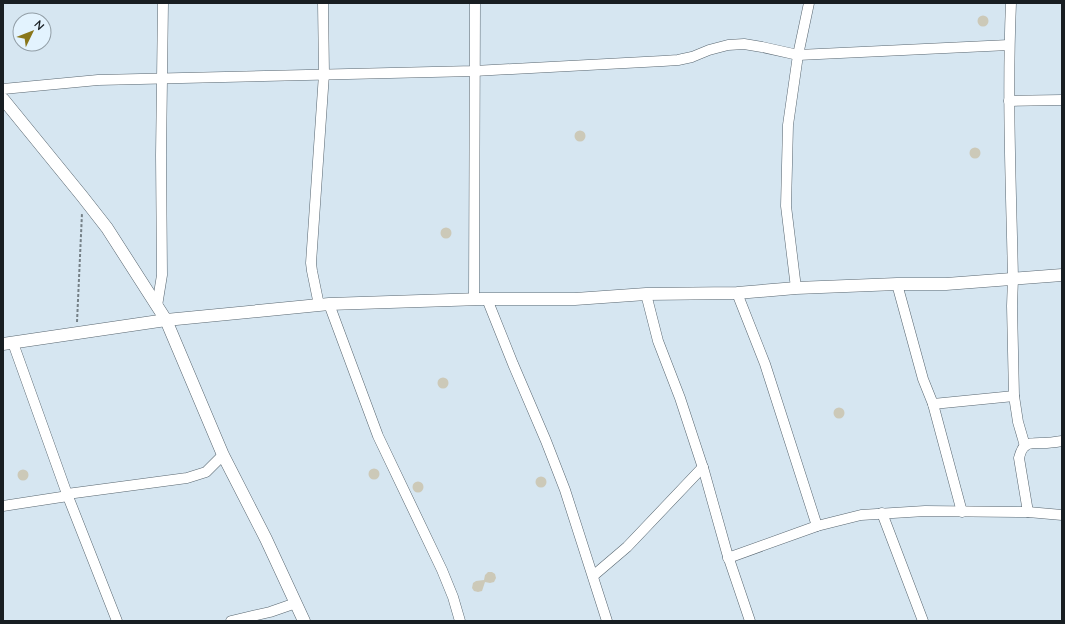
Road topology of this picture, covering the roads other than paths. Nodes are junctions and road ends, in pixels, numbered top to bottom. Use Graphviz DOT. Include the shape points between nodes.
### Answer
graph roads {
  1 [pos="163,3"];
  2 [pos="323,3"];
  3 [pos="475,3"];
  4 [pos="809,3"];
  5 [pos="1011,3"];
  6 [pos="1009,45"];
  7 [pos="798,55"];
  8 [pos="474,71"];
  9 [pos="324,74"];
  10 [pos="162,78"];
  11 [pos="3,89"];
  12 [pos="3,99"];
  13 [pos="1062,100"];
  14 [pos="1009,101"];
  15 [pos="1062,275"];
  16 [pos="1013,278"];
  17 [pos="897,284"];
  18 [pos="796,288"];
  19 [pos="737,293"];
  20 [pos="646,294"];
  21 [pos="474,299"];
  22 [pos="487,299"];
  23 [pos="324,305"];
  24 [pos="158,306"];
  25 [pos="166,320"];
  26 [pos="8,343"];
  27 [pos="1014,396"];
  28 [pos="933,404"];
  29 [pos="1062,442"];
  30 [pos="1025,446"];
  31 [pos="223,455"];
  32 [pos="703,467"];
  33 [pos="68,495"];
  34 [pos="3,506"];
  35 [pos="962,512"];
  36 [pos="1028,512"];
  37 [pos="882,513"];
  38 [pos="1062,515"];
  39 [pos="817,526"];
  40 [pos="728,558"];
  41 [pos="593,576"];
  42 [pos="296,603"];
  43 [pos="117,621"];
  44 [pos="231,621"];
  45 [pos="304,621"];
  46 [pos="460,621"];
  47 [pos="607,621"];
  48 [pos="750,621"];
  49 [pos="923,621"];
  1 -- 10 [label="street"];
  2 -- 9 [label="street"];
  3 -- 8 [label="street"];
  4 -- 7 [label="street"];
  5 -- 6 [label="street"];
  6 -- 7 [label="street"];
  6 -- 14 [label="street"];
  7 -- 8 [label="street" via="744,44 728,45 678,60"];
  7 -- 18 [label="street" via="788,126 786,206"];
  8 -- 9 [label="street"];
  8 -- 21 [label="street"];
  9 -- 10 [label="street"];
  9 -- 23 [label="street" via="311,263"];
  10 -- 11 [label="street" via="98,80"];
  10 -- 24 [label="street" via="162,275"];
  12 -- 24 [label="street" via="107,228"];
  13 -- 14 [label="street"];
  14 -- 16 [label="street"];
  15 -- 16 [label="street"];
  16 -- 17 [label="street" via="946,284"];
  16 -- 27 [label="street"];
  17 -- 18 [label="street"];
  17 -- 28 [label="street" via="923,379"];
  18 -- 19 [label="street"];
  19 -- 20 [label="street"];
  19 -- 39 [label="street" via="765,364"];
  20 -- 22 [label="street" via="575,299"];
  20 -- 32 [label="street" via="658,341"];
  21 -- 22 [label="street"];
  21 -- 23 [label="street"];
  22 -- 41 [label="street" via="565,490"];
  23 -- 25 [label="street"];
  23 -- 46 [label="street" via="378,436 442,570"];
  24 -- 25 [label="street"];
  25 -- 26 [label="street"];
  25 -- 31 [label="street"];
  26 -- 33 [label="street"];
  27 -- 28 [label="street"];
  27 -- 30 [label="street"];
  28 -- 35 [label="street"];
  29 -- 30 [label="street" via="1032,442"];
  30 -- 36 [label="street" via="1019,458"];
  31 -- 33 [label="street" via="206,472 187,478"];
  31 -- 42 [label="street"];
  32 -- 40 [label="street"];
  32 -- 41 [label="street" via="627,547"];
  33 -- 34 [label="street"];
  33 -- 43 [label="street"];
  35 -- 36 [label="street"];
  35 -- 37 [label="street"];
  36 -- 38 [label="street"];
  37 -- 39 [label="street" via="861,515"];
  37 -- 49 [label="street"];
  39 -- 40 [label="street"];
  40 -- 48 [label="street"];
  41 -- 47 [label="street"];
  42 -- 44 [label="street"];
  42 -- 45 [label="street"];
}
